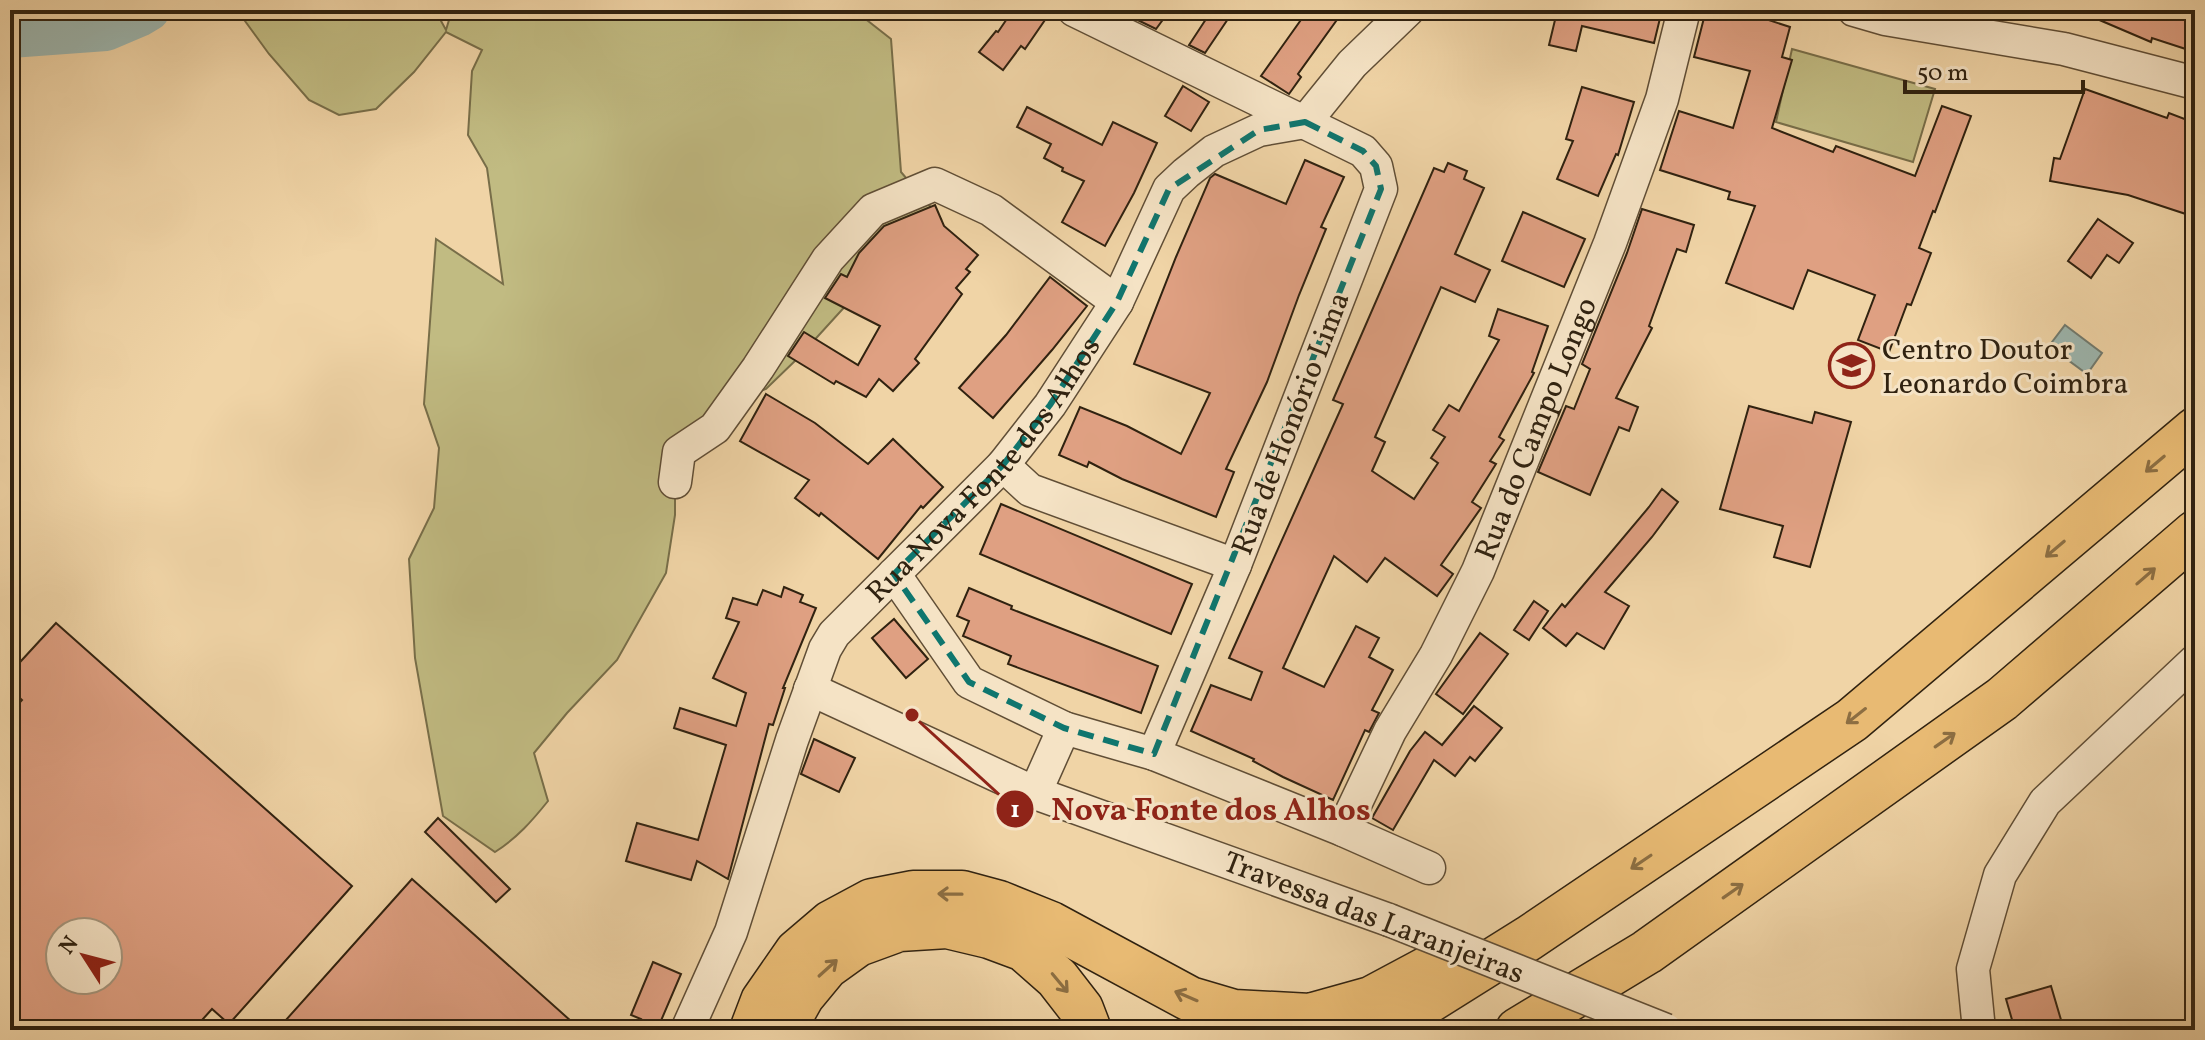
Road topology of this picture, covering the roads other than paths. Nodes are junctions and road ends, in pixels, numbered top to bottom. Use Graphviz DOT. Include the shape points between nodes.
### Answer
graph roads {
  1 [pos="1074,10"];
  2 [pos="1408,10"];
  3 [pos="1684,10"];
  4 [pos="1854,10"];
  5 [pos="2195,83"];
  6 [pos="1305,122"];
  7 [pos="1117,302"];
  8 [pos="2195,430"];
  9 [pos="1003,465"];
  10 [pos="675,482"];
  11 [pos="2195,533"];
  12 [pos="1235,565"];
  13 [pos="894,574"];
  14 [pos="2195,661"];
  15 [pos="810,689"];
  16 [pos="1064,728"];
  17 [pos="1154,754"];
  18 [pos="1035,793"];
  19 [pos="1343,830"];
  20 [pos="1429,868"];
  21 [pos="1529,938"];
  22 [pos="1647,952"];
  23 [pos="687,1030"];
  24 [pos="752,1030"];
  25 [pos="783,1030"];
  26 [pos="1089,1030"];
  27 [pos="1382,1030"];
  28 [pos="1518,1030"];
  29 [pos="1561,1030"];
  30 [pos="1666,1030"];
  31 [pos="1979,1030"];
  1 -- 6 [label="street, Rua de Honório Lima"];
  2 -- 6 [label="street" via="1352,64"];
  3 -- 19 [label="street, Rua do Campo Longo" via="1662,99 1610,243 1478,571 1390,731"];
  4 -- 5 [label="street" via="2064,49"];
  6 -- 7 [label="street, Rua Nova Fonte dos Alhos" via="1259,130 1214,151 1177,181"];
  6 -- 12 [label="street, Rua de Honório Lima" via="1363,151 1376,166 1381,189"];
  7 -- 9 [label="street, Rua Nova Fonte dos Alhos" via="1050,405"];
  7 -- 10 [label="street" via="991,210 935,184 873,210 828,259 715,428 679,452"];
  8 -- 21 [label="highway, one-way" via="1852,720"];
  9 -- 12 [label="street" via="1030,490"];
  9 -- 13 [label="street, Rua Nova Fonte dos Alhos"];
  22 -- 11 [label="highway, one-way" via="2002,699"];
  12 -- 17 [label="street, Rua de Honório Lima"];
  13 -- 15 [label="street, Rua Nova Fonte dos Alhos" via="834,634"];
  13 -- 16 [label="street" via="969,682"];
  14 -- 31 [label="street" via="2045,802 2000,875 1973,969"];
  15 -- 18 [label="street, Travessa das Laranjeiras"];
  15 -- 23 [label="street, Rua Nova Fonte dos Alhos" via="731,932"];
  16 -- 17 [label="street"];
  16 -- 18 [label="street"];
  17 -- 19 [label="street"];
  18 -- 30 [label="street, Travessa das Laranjeiras, bridge" via="1389,920"];
  19 -- 20 [label="street"];
  21 -- 24 [label="highway, one-way" via="1429,968 1371,999 1310,1016 1234,1012 1190,999 1051,924 999,903 962,893 913,893 872,901 808,942 763,1001"];
  21 -- 27 [label="highway"];
  22 -- 28 [label="highway"];
  22 -- 29 [label="highway" via="1584,1015"];
  25 -- 26 [label="highway, one-way" via="826,967 858,944 899,929 947,926 1024,949 1057,978 1081,1009"];
}
